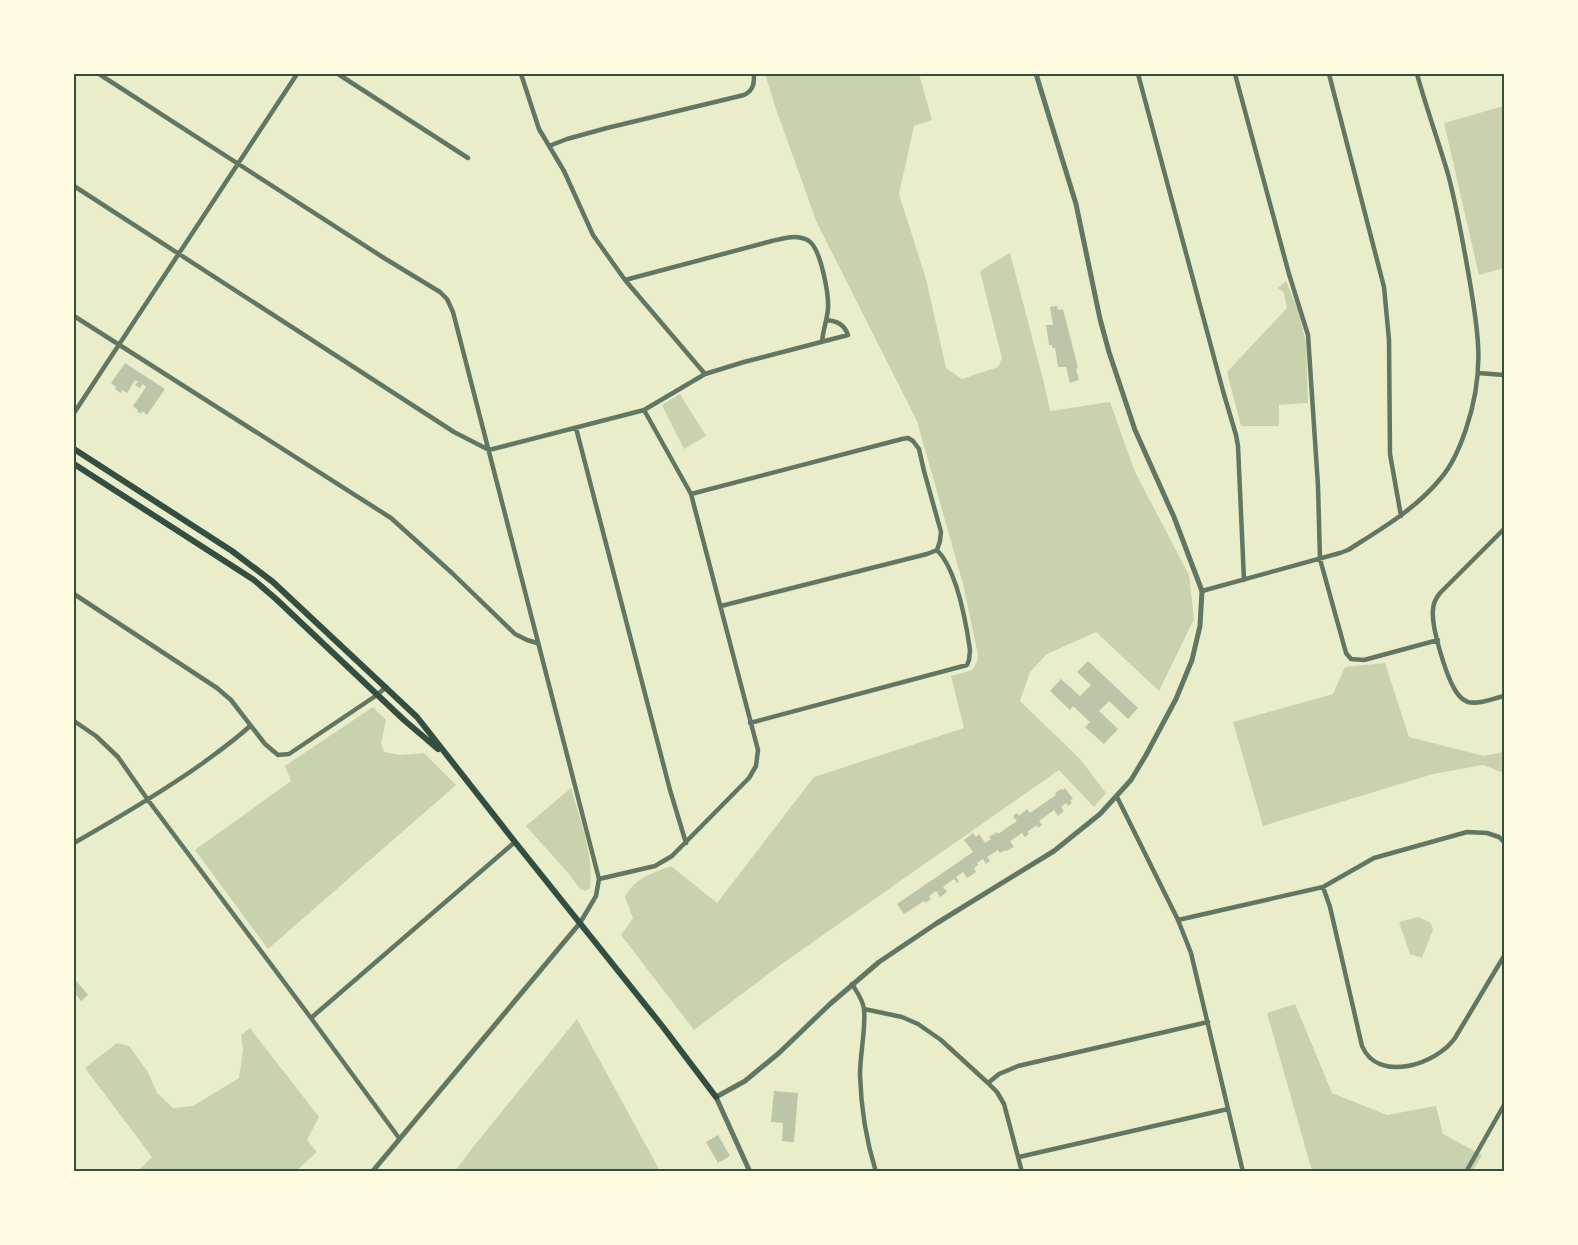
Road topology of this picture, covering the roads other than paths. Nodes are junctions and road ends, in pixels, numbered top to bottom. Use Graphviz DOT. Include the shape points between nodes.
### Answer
graph roads {
  1 [pos="99,74"];
  2 [pos="297,74"];
  3 [pos="338,74"];
  4 [pos="520,74"];
  5 [pos="754,74"];
  6 [pos="1036,74"];
  7 [pos="1138,74"];
  8 [pos="1235,74"];
  9 [pos="1329,74"];
  10 [pos="1417,74"];
  11 [pos="549,146"];
  12 [pos="468,158"];
  13 [pos="238,162"];
  14 [pos="74,186"];
  15 [pos="178,254"];
  16 [pos="625,280"];
  17 [pos="74,316"];
  18 [pos="826,320"];
  19 [pos="822,342"];
  20 [pos="119,345"];
  21 [pos="1478,373"];
  22 [pos="705,374"];
  23 [pos="1504,375"];
  24 [pos="644,410"];
  25 [pos="74,413"];
  26 [pos="576,428"];
  27 [pos="74,449"];
  28 [pos="489,450"];
  29 [pos="74,464"];
  30 [pos="691,494"];
  31 [pos="1401,516"];
  32 [pos="1504,529"];
  33 [pos="937,550"];
  34 [pos="1320,559"];
  35 [pos="1244,580"];
  36 [pos="1202,591"];
  37 [pos="74,594"];
  38 [pos="721,606"];
  39 [pos="1438,640"];
  40 [pos="537,643"];
  41 [pos="386,687"];
  42 [pos="377,695"];
  43 [pos="1504,696"];
  44 [pos="74,721"];
  45 [pos="750,723"];
  46 [pos="250,726"];
  47 [pos="448,757"];
  48 [pos="1117,797"];
  49 [pos="148,800"];
  50 [pos="514,842"];
  51 [pos="1504,842"];
  52 [pos="74,843"];
  53 [pos="686,843"];
  54 [pos="599,879"];
  55 [pos="1323,887"];
  56 [pos="1178,920"];
  57 [pos="580,923"];
  58 [pos="1504,956"];
  59 [pos="852,984"];
  60 [pos="864,1009"];
  61 [pos="311,1018"];
  62 [pos="1208,1022"];
  63 [pos="988,1083"];
  64 [pos="716,1097"];
  65 [pos="1504,1105"];
  66 [pos="1228,1109"];
  67 [pos="399,1138"];
  68 [pos="1019,1157"];
  69 [pos="372,1172"];
  70 [pos="750,1172"];
  71 [pos="876,1172"];
  72 [pos="1022,1172"];
  73 [pos="1243,1172"];
  74 [pos="1466,1172"];
  1 -- 13 [label="street"];
  2 -- 13 [label="street"];
  3 -- 12 [label="street"];
  4 -- 11 [label="street" via="538,129"];
  5 -- 11 [label="street" via="751,90 734,98"];
  6 -- 36 [label="street" via="1076,204 1108,352 1135,430"];
  7 -- 35 [label="street" via="1236,435"];
  8 -- 34 [label="street" via="1308,335"];
  9 -- 31 [label="street" via="1384,287 1389,328 1390,454"];
  10 -- 21 [label="street" via="1460,226 1478,334"];
  11 -- 16 [label="street" via="593,235"];
  13 -- 15 [label="street"];
  13 -- 28 [label="street" via="444,295 453,312"];
  14 -- 15 [label="street"];
  15 -- 20 [label="street"];
  15 -- 28 [label="street" via="463,438"];
  16 -- 18 [label="street" via="772,241 800,238 811,243 819,258 828,302"];
  16 -- 22 [label="street"];
  17 -- 20 [label="street"];
  18 -- 19 [label="street"];
  18 -- 19 [label="street" via="843,326 848,335"];
  19 -- 22 [label="street"];
  20 -- 25 [label="street"];
  20 -- 40 [label="street" via="391,518 515,634"];
  21 -- 23 [label="street"];
  21 -- 31 [label="street" via="1474,405 1449,467 1433,488"];
  22 -- 24 [label="street"];
  24 -- 26 [label="street"];
  24 -- 30 [label="street"];
  26 -- 28 [label="street"];
  26 -- 53 [label="street"];
  27 -- 41 [label="main road" via="268,578"];
  28 -- 40 [label="street"];
  29 -- 42 [label="main road" via="254,580"];
  30 -- 33 [label="street" via="910,440 918,447 940,528"];
  30 -- 38 [label="street"];
  31 -- 34 [label="street" via="1348,550"];
  32 -- 39 [label="street" via="1436,598 1433,612"];
  33 -- 38 [label="street"];
  33 -- 45 [label="street" via="957,587 970,650 967,665"];
  34 -- 35 [label="street"];
  34 -- 39 [label="street" via="1349,658 1364,660"];
  35 -- 36 [label="street"];
  36 -- 48 [label="street" via="1200,626 1189,668 1150,749"];
  37 -- 46 [label="street" via="217,688"];
  38 -- 45 [label="street"];
  39 -- 43 [label="street" via="1450,680 1462,699 1478,702"];
  40 -- 54 [label="street"];
  41 -- 42 [label="street"];
  41 -- 47 [label="main road" via="417,717"];
  42 -- 46 [label="street" via="289,754 278,755"];
  42 -- 47 [label="main road"];
  44 -- 49 [label="street" via="118,758"];
  45 -- 53 [label="street" via="758,750 754,770"];
  46 -- 49 [label="street"];
  47 -- 50 [label="main road"];
  48 -- 56 [label="street"];
  48 -- 59 [label="street" via="1054,851 937,923"];
  49 -- 52 [label="street"];
  49 -- 61 [label="street"];
  50 -- 57 [label="main road"];
  50 -- 61 [label="street"];
  51 -- 55 [label="street" via="1480,832 1459,834 1374,858"];
  53 -- 54 [label="street" via="655,867"];
  54 -- 57 [label="street" via="596,896"];
  55 -- 56 [label="street"];
  55 -- 58 [label="street" via="1362,1046 1380,1065 1406,1066 1434,1057 1448,1047"];
  56 -- 62 [label="street" via="1191,953"];
  57 -- 64 [label="main road"];
  57 -- 67 [label="street"];
  59 -- 60 [label="street"];
  59 -- 64 [label="street" via="779,1053 745,1081"];
  60 -- 63 [label="street" via="902,1017 926,1029"];
  60 -- 71 [label="street" via="860,1066 863,1109"];
  61 -- 67 [label="street"];
  62 -- 63 [label="street" via="1018,1066"];
  62 -- 66 [label="street"];
  63 -- 68 [label="street" via="1004,1104"];
  64 -- 70 [label="street"];
  65 -- 74 [label="street"];
  66 -- 68 [label="street"];
  66 -- 73 [label="street"];
  67 -- 69 [label="street"];
  68 -- 72 [label="street"];
}
